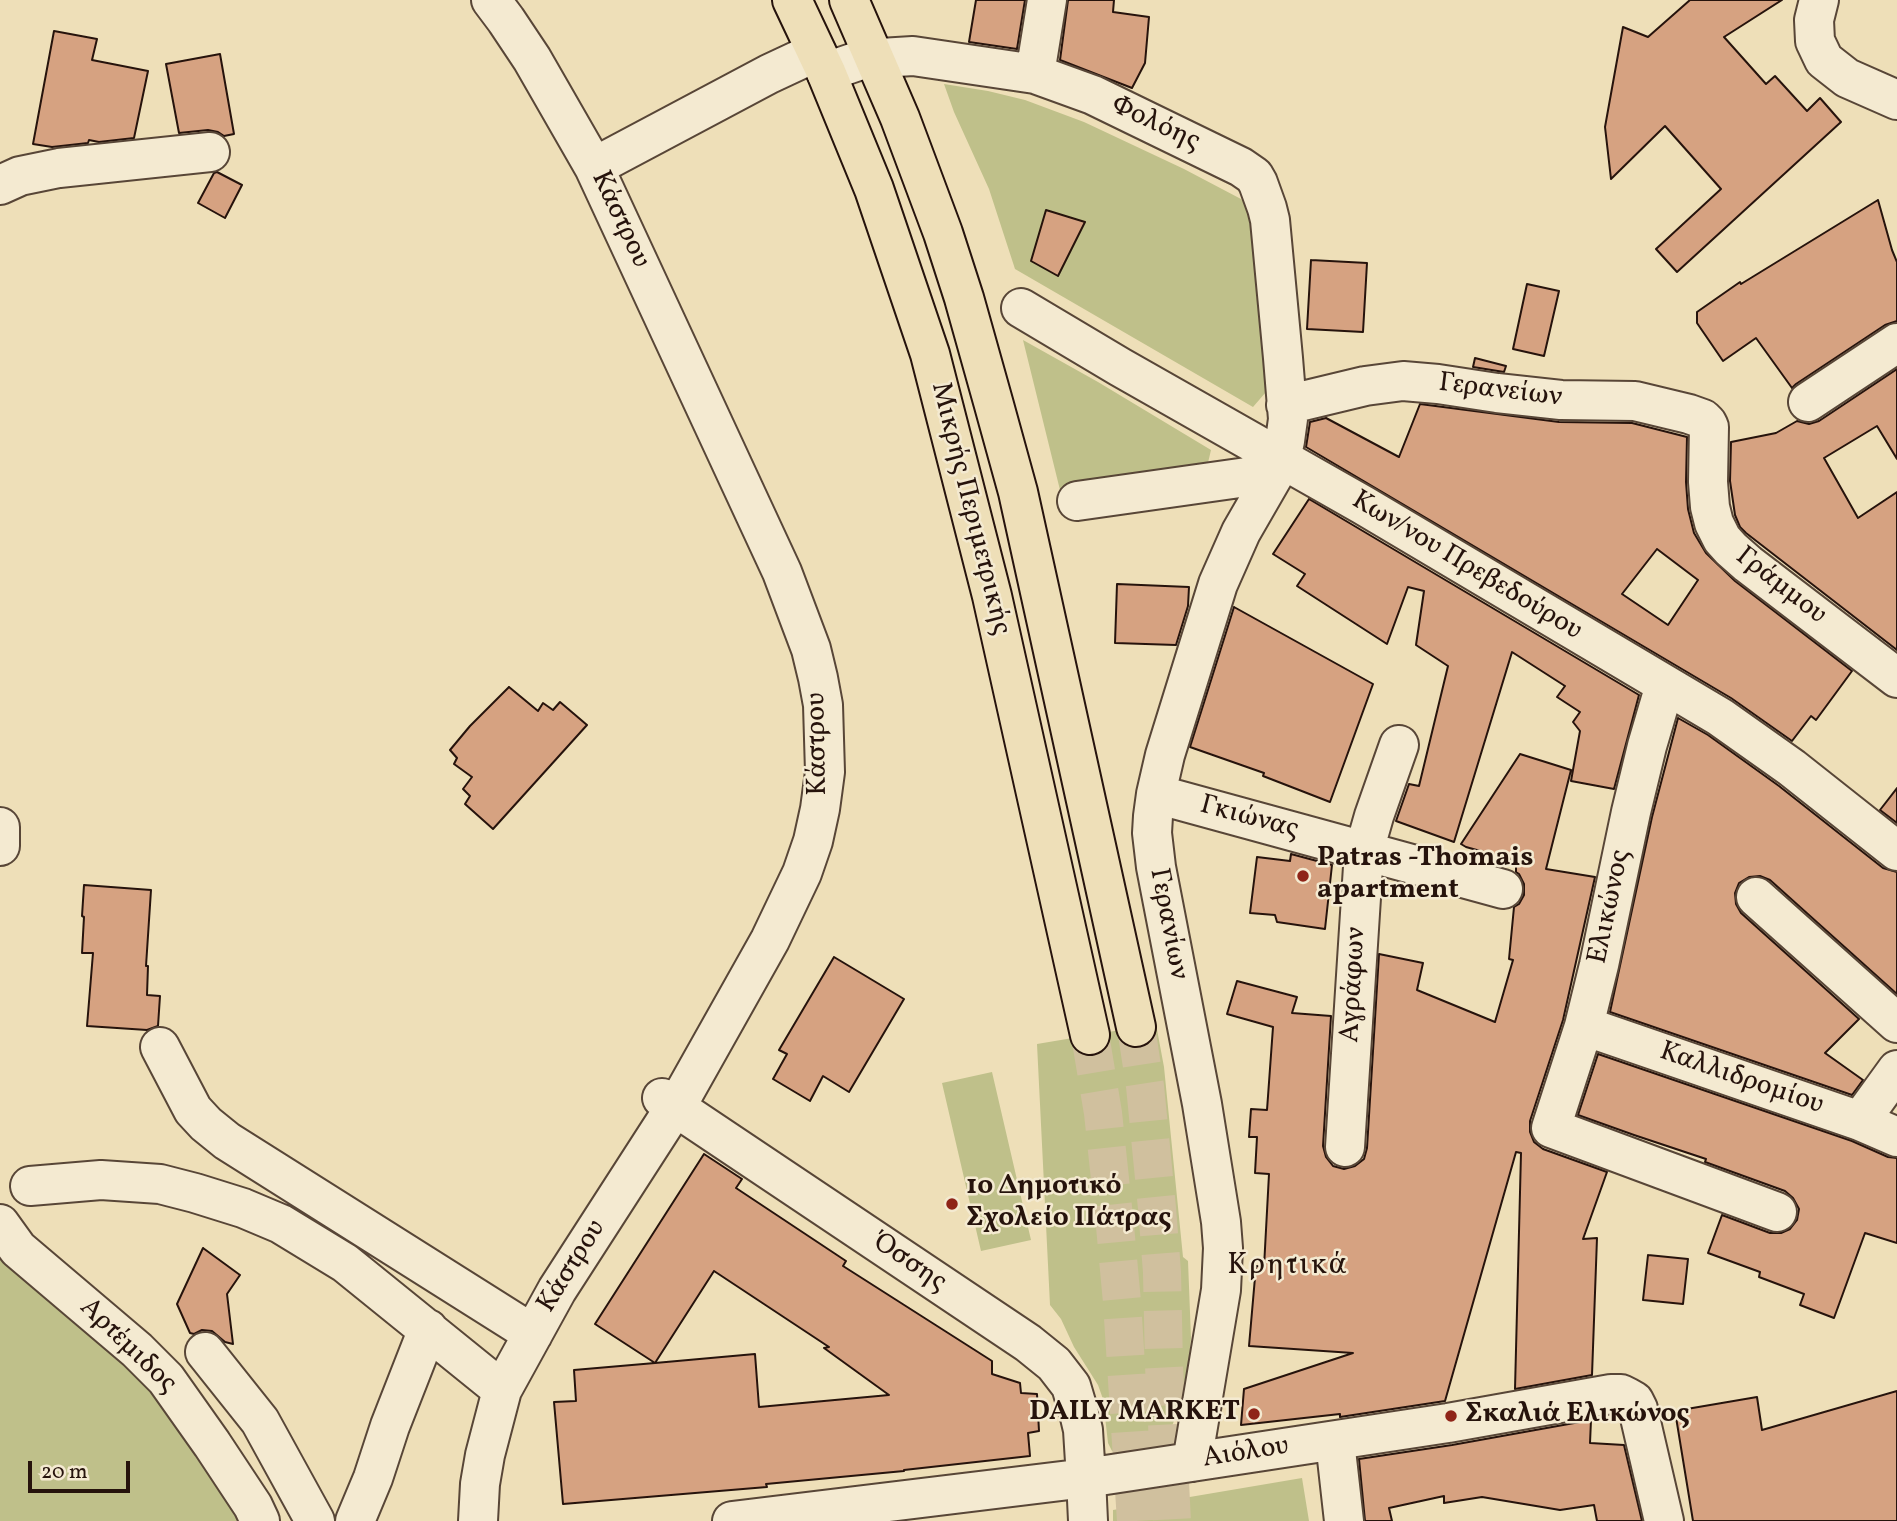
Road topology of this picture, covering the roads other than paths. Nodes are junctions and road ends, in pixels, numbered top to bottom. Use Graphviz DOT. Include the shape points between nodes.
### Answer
graph roads {
  1 [pos="491,0"];
  2 [pos="792,0"];
  3 [pos="849,0"];
  4 [pos="1047,0"];
  5 [pos="1819,0"];
  6 [pos="873,58"];
  7 [pos="821,62"];
  8 [pos="1035,74"];
  9 [pos="1897,100"];
  10 [pos="210,152"];
  11 [pos="594,167"];
  12 [pos="0,185"];
  13 [pos="1021,307"];
  14 [pos="1897,343"];
  15 [pos="1808,402"];
  16 [pos="1286,405"];
  17 [pos="1709,427"];
  18 [pos="1278,466"];
  19 [pos="1077,501"];
  20 [pos="1897,678"];
  21 [pos="1665,685"];
  22 [pos="1399,745"];
  23 [pos="1156,794"];
  24 [pos="0,827"];
  25 [pos="0,846"];
  26 [pos="1364,851"];
  27 [pos="1897,851"];
  28 [pos="1503,889"];
  29 [pos="1756,897"];
  30 [pos="1897,1023"];
  31 [pos="1584,1026"];
  32 [pos="1136,1027"];
  33 [pos="1090,1035"];
  34 [pos="160,1047"];
  35 [pos="1897,1070"];
  36 [pos="669,1102"];
  37 [pos="1860,1121"];
  38 [pos="1897,1137"];
  39 [pos="1345,1147"];
  40 [pos="30,1186"];
  41 [pos="1777,1212"];
  42 [pos="0,1224"];
  43 [pos="428,1329"];
  44 [pos="533,1334"];
  45 [pos="205,1352"];
  46 [pos="502,1390"];
  47 [pos="1335,1441"];
  48 [pos="1192,1462"];
  49 [pos="1086,1478"];
  50 [pos="260,1521"];
  51 [pos="315,1521"];
  52 [pos="355,1521"];
  53 [pos="478,1521"];
  54 [pos="732,1521"];
  55 [pos="1088,1521"];
  56 [pos="1344,1521"];
  57 [pos="1664,1521"];
  1 -- 11 [label="street, Κάστρου"];
  2 -- 7 [label="main road, Μικρής Περιμετρικής"];
  3 -- 6 [label="main road, Μικρής Περιμετρικής"];
  4 -- 8 [label="street"];
  5 -- 9 [label="street" via="1815,41 1824,60 1847,78"];
  6 -- 7 [label="street, Φολόης"];
  6 -- 8 [label="street, Φολόης" via="914,55"];
  6 -- 32 [label="main road, Μικρής Περιμετρικής" via="943,233 1015,480"];
  7 -- 11 [label="street, Φολόης" via="769,74"];
  7 -- 33 [label="main road, Μικρής Περιμετρικής" via="874,189 930,354 992,596"];
  8 -- 16 [label="street, Φολόης" via="1093,96 1254,176 1270,220"];
  10 -- 12 [label="street" via="60,168"];
  11 -- 36 [label="street, Κάστρου" via="782,572 811,649 823,705 825,772 813,841 802,873 770,940"];
  13 -- 18 [label="street, Κων/νου Πρεβεδούρου"];
  14 -- 15 [label="street"];
  16 -- 17 [label="street, Γερανείων" via="1402,381 1561,400 1635,401 1689,414"];
  16 -- 18 [label="street, Γερανίων" via="1287,427"];
  17 -- 20 [label="street, Γράμμου" via="1710,507 1722,539"];
  18 -- 19 [label="street"];
  18 -- 21 [label="street, Κων/νου Πρεβεδούρου" via="1363,505"];
  18 -- 23 [label="street, Γερανίων" via="1218,584"];
  21 -- 27 [label="street, Κων/νου Πρεβεδούρου" via="1756,742"];
  21 -- 31 [label="street, Ελικώνος" via="1631,812"];
  22 -- 26 [label="street, Αγράφων"];
  23 -- 26 [label="street, Γκιώνας"];
  23 -- 48 [label="street, Γερανίων" via="1152,833 1156,867 1202,1104 1223,1248 1221,1290"];
  24 -- 25 [label="street"];
  26 -- 28 [label="street, Γκιώνας"];
  26 -- 39 [label="street, Αγράφων"];
  29 -- 30 [label="street"];
  31 -- 37 [label="street, Καλλιδρομίου"];
  31 -- 41 [label="street, Ελικώνος" via="1551,1128"];
  34 -- 44 [label="street" via="193,1110 227,1141"];
  35 -- 37 [label="street"];
  36 -- 44 [label="street, Κάστρου"];
  36 -- 49 [label="street, Όσσης" via="1054,1364 1076,1400"];
  37 -- 38 [label="street, Καλλιδρομίου"];
  40 -- 43 [label="street" via="101,1180 160,1184 243,1208 281,1224 345,1263"];
  42 -- 50 [label="street, Αρτέμιδος" via="18,1249 166,1379"];
  43 -- 46 [label="street"];
  43 -- 52 [label="street"];
  44 -- 46 [label="street, Κάστρου"];
  45 -- 51 [label="street" via="260,1420"];
  46 -- 53 [label="street, Κάστρου" via="485,1455"];
  47 -- 48 [label="street, Αιόλου"];
  47 -- 56 [label="street"];
  47 -- 57 [label="street, Αιόλου" via="1621,1394 1638,1409"];
  48 -- 49 [label="street, Αιόλου"];
  49 -- 54 [label="street, Αιόλου"];
  49 -- 55 [label="street, Όσσης"];
}
